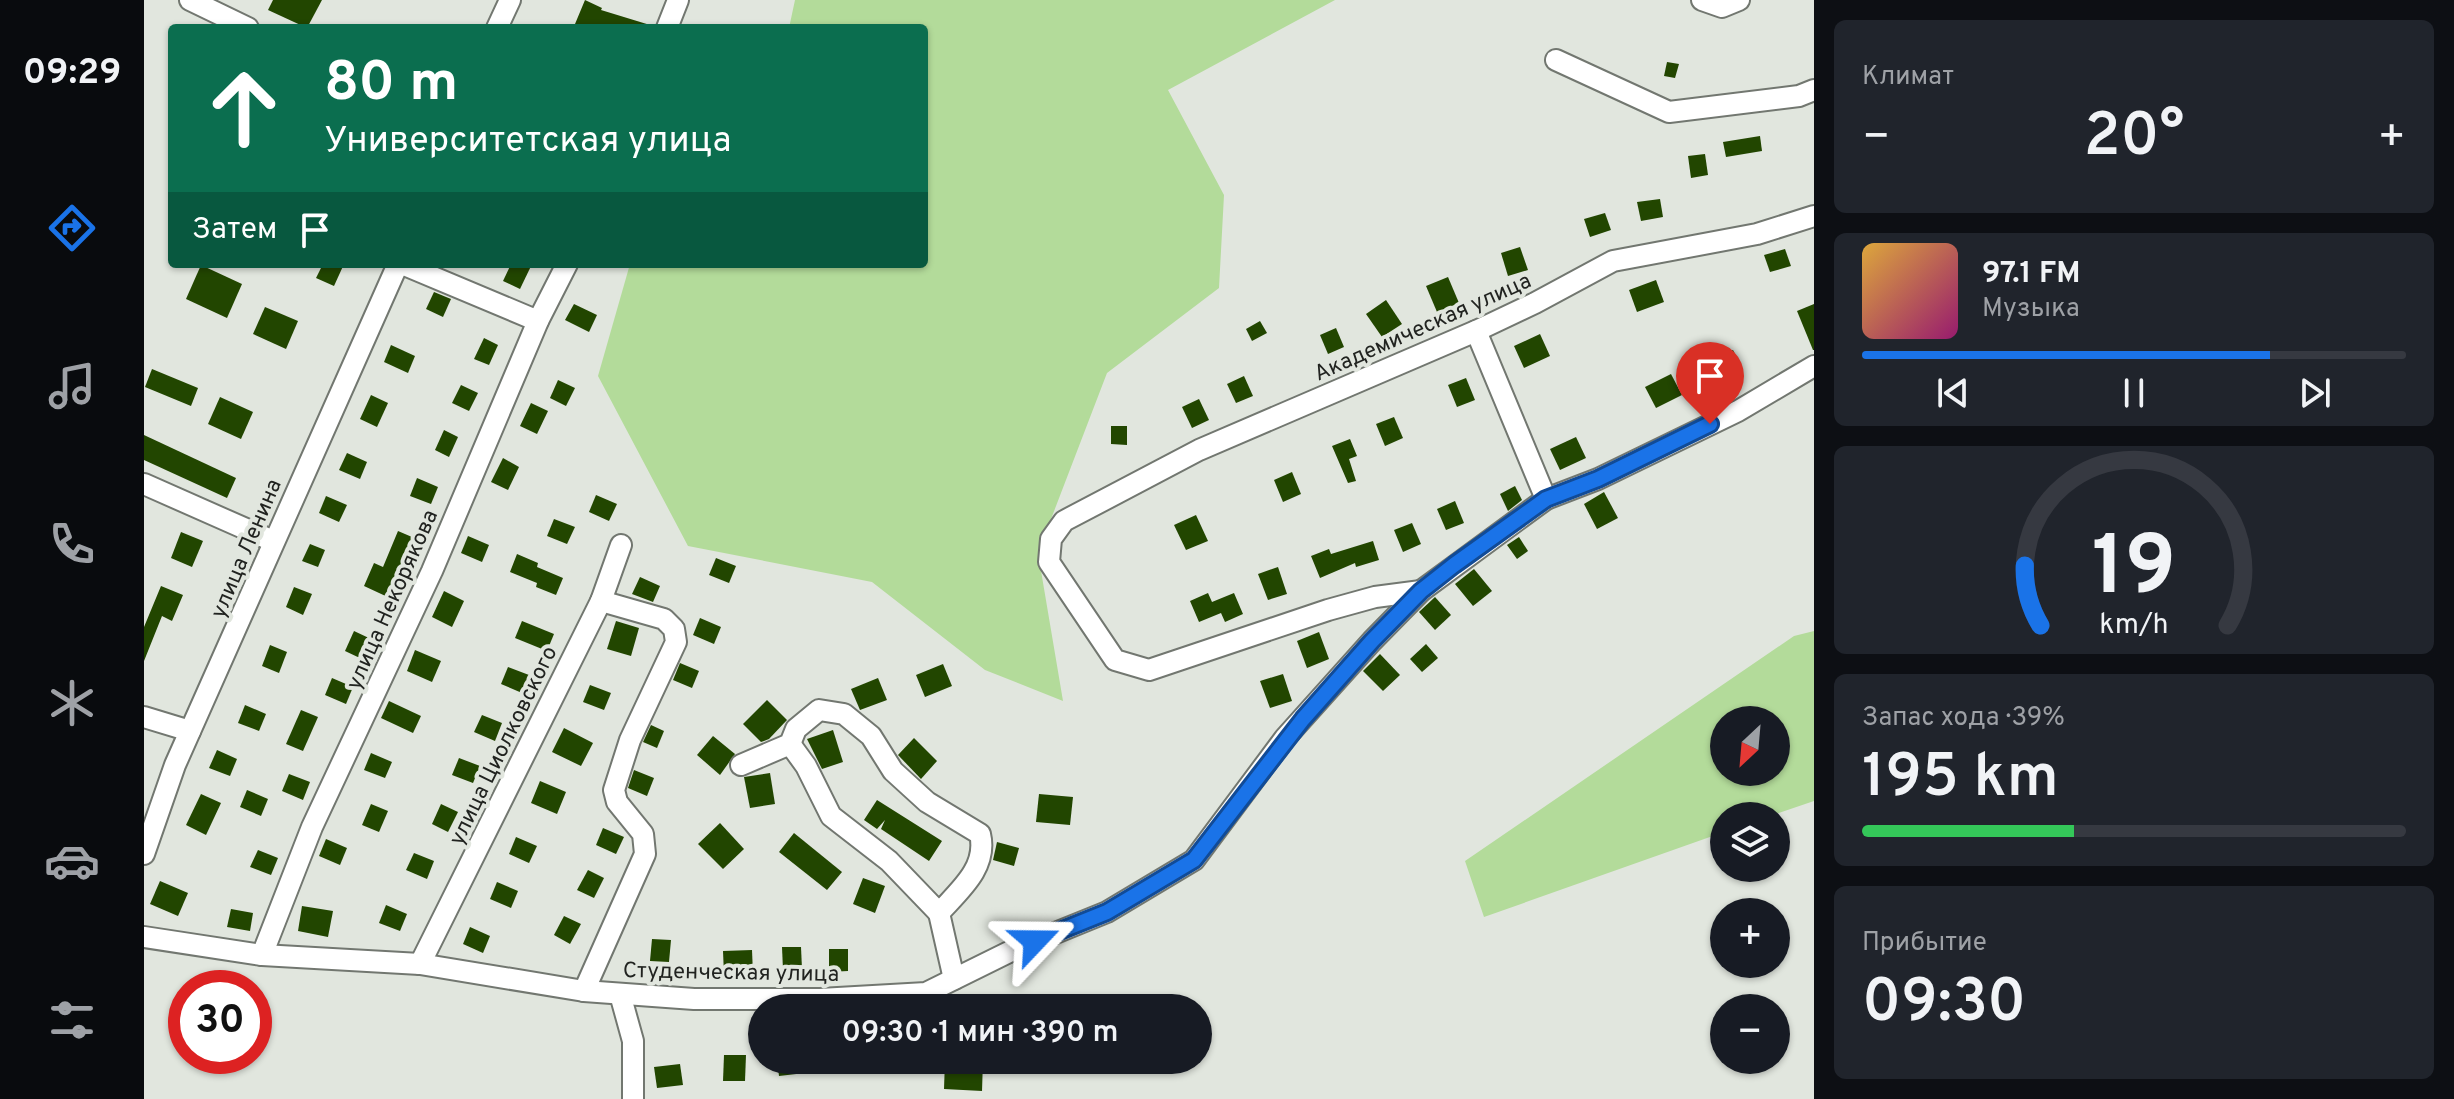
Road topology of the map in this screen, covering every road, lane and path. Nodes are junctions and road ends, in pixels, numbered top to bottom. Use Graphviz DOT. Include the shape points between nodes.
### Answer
graph roads {
  1 [pos="190,0"];
  2 [pos="510,0"];
  3 [pos="678,0"];
  4 [pos="1702,0"];
  5 [pos="1739,0"];
  6 [pos="240,24"];
  7 [pos="499,24"];
  8 [pos="669,24"];
  9 [pos="1556,60"];
  10 [pos="1814,90"];
  11 [pos="1814,216"];
  12 [pos="398,268"];
  13 [pos="410,268"];
  14 [pos="565,268"];
  15 [pos="538,321"];
  16 [pos="1476,331"];
  17 [pos="1814,366"];
  18 [pos="144,484"];
  19 [pos="1546,499"];
  20 [pos="273,541"];
  21 [pos="621,545"];
  22 [pos="1421,591"];
  23 [pos="601,601"];
  24 [pos="144,717"];
  25 [pos="190,731"];
  26 [pos="790,744"];
  27 [pos="741,765"];
  28 [pos="144,854"];
  29 [pos="939,913"];
  30 [pos="144,937"];
  31 [pos="262,955"];
  32 [pos="420,964"];
  33 [pos="954,979"];
  34 [pos="584,991"];
  35 [pos="620,994"];
  36 [pos="633,1099"];
  1 -- 6 [label="street"];
  2 -- 7 [label="street"];
  3 -- 8 [label="street"];
  4 -- 5 [label="street" via="1722,7"];
  9 -- 10 [label="street" via="1669,112"];
  11 -- 16 [label="street, Академическая улица" via="1757,234 1613,261"];
  12 -- 20 [label="street, улица Ленина"];
  13 -- 15 [label="street"];
  14 -- 15 [label="street, улица Некорякова"];
  15 -- 31 [label="street, улица Некорякова" via="432,571 312,827"];
  16 -- 19 [label="street"];
  16 -- 22 [label="street, Академическая улица" via="1199,450 1064,521 1051,539 1049,562 1115,660 1149,670 1328,610"];
  17 -- 19 [label="street" via="1738,411"];
  18 -- 20 [label="street"];
  19 -- 22 [label="street"];
  20 -- 25 [label="street, улица Ленина"];
  21 -- 23 [label="street, улица Циолковского"];
  22 -- 33 [label="street, Студенческая улица" via="1285,738 1194,860 1107,912"];
  23 -- 32 [label="street, улица Циолковского"];
  23 -- 34 [label="street" via="664,619 674,629 676,642 630,740 614,790 617,802 643,834 645,854"];
  24 -- 25 [label="street"];
  25 -- 28 [label="street, улица Ленина"];
  26 -- 27 [label="street"];
  26 -- 29 [label="street" via="831,816 889,861"];
  26 -- 29 [label="street" via="796,729 819,710 844,714 871,736 893,771 927,802 980,834 983,848 974,874"];
  29 -- 33 [label="street"];
  30 -- 31 [label="street, Студенческая улица"];
  31 -- 32 [label="street, Студенческая улица"];
  32 -- 34 [label="street, Студенческая улица"];
  33 -- 35 [label="street, Студенческая улица" via="926,993 820,999"];
  34 -- 35 [label="street, Студенческая улица"];
  35 -- 36 [label="street" via="633,1041"];
}
